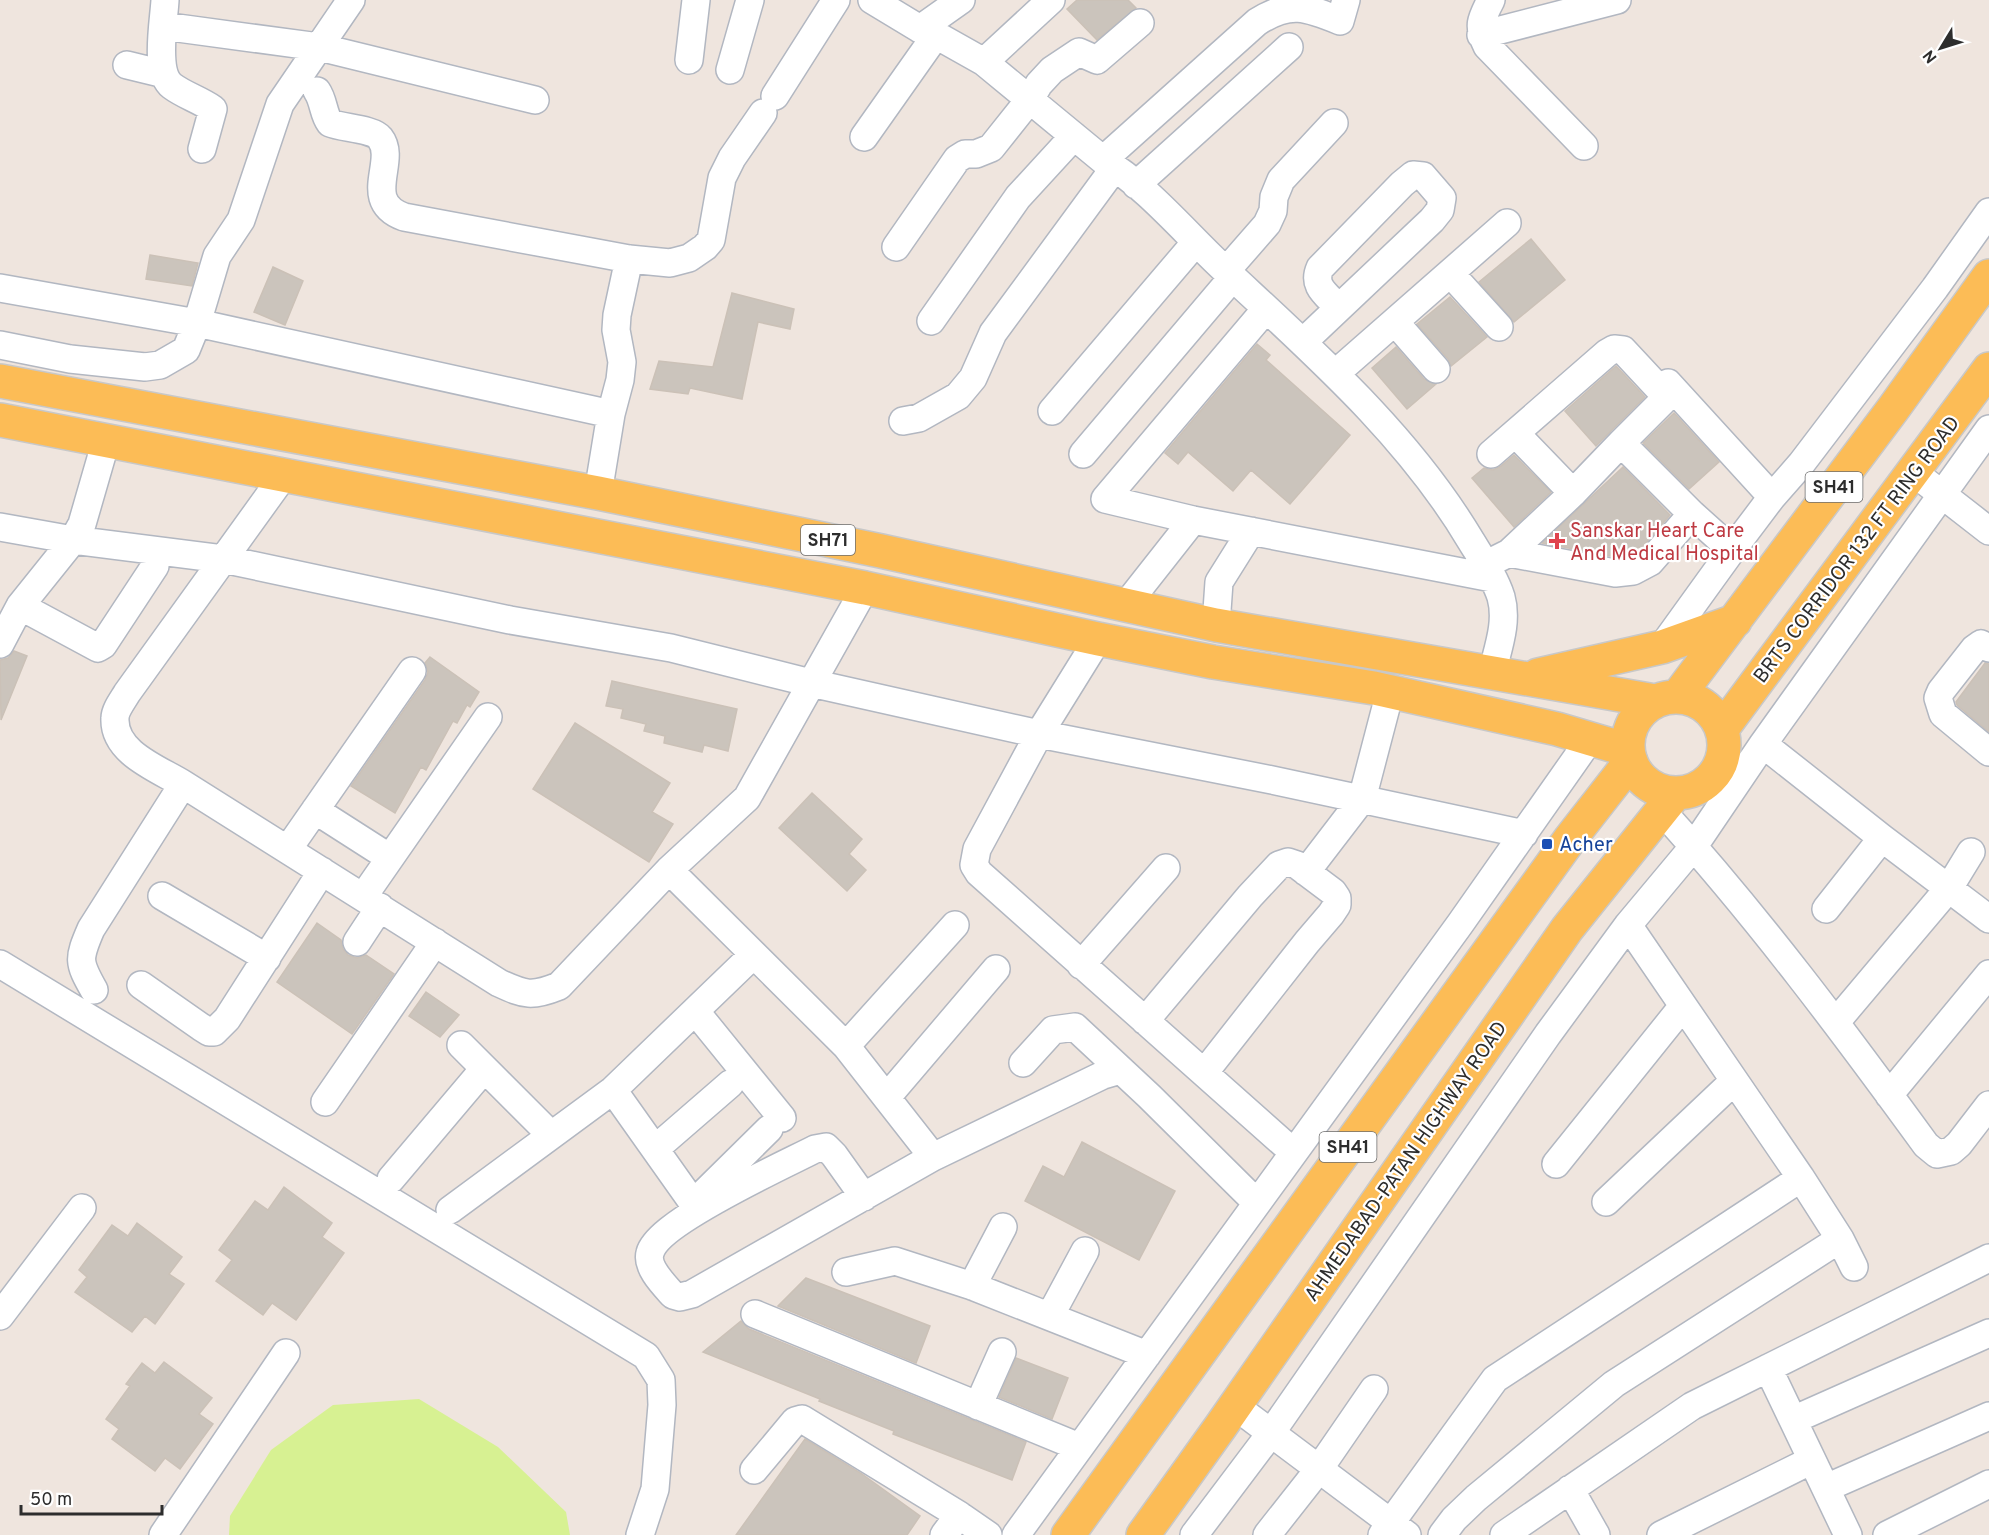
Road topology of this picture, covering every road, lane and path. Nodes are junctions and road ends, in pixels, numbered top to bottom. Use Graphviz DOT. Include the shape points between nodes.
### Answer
graph roads {
  1 [pos="165,0"];
  2 [pos="351,0"];
  3 [pos="696,0"];
  4 [pos="750,0"];
  5 [pos="836,0"];
  6 [pos="872,0"];
  7 [pos="961,0"];
  8 [pos="1051,0"];
  9 [pos="1346,0"];
  10 [pos="1491,0"];
  11 [pos="1617,0"];
  12 [pos="1140,23"];
  13 [pos="163,27"];
  14 [pos="928,32"];
  15 [pos="1481,35"];
  16 [pos="319,47"];
  17 [pos="1289,47"];
  18 [pos="689,60"];
  19 [pos="984,62"];
  20 [pos="127,65"];
  21 [pos="730,70"];
  22 [pos="164,74"];
  23 [pos="317,91"];
  24 [pos="1030,99"];
  25 [pos="535,100"];
  26 [pos="1334,123"];
  27 [pos="1074,136"];
  28 [pos="864,137"];
  29 [pos="1584,146"];
  30 [pos="202,149"];
  31 [pos="1109,163"];
  32 [pos="1136,185"];
  33 [pos="1989,212"];
  34 [pos="1507,223"];
  35 [pos="1196,242"];
  36 [pos="896,247"];
  37 [pos="629,259"];
  38 [pos="1450,273"];
  39 [pos="1230,274"];
  40 [pos="1989,276"];
  41 [pos="0,288"];
  42 [pos="1338,307"];
  43 [pos="1266,309"];
  44 [pos="931,321"];
  45 [pos="1395,322"];
  46 [pos="197,323"];
  47 [pos="1499,327"];
  48 [pos="1303,342"];
  49 [pos="0,345"];
  50 [pos="1436,369"];
  51 [pos="1989,369"];
  52 [pos="1336,373"];
  53 [pos="0,381"];
  54 [pos="1668,383"];
  55 [pos="1052,411"];
  56 [pos="611,414"];
  57 [pos="0,420"];
  58 [pos="903,421"];
  59 [pos="1989,429"];
  60 [pos="1516,434"];
  61 [pos="106,441"];
  62 [pos="1621,443"];
  63 [pos="1083,454"];
  64 [pos="1491,454"];
  65 [pos="1913,472"];
  66 [pos="284,475"];
  67 [pos="598,493"];
  68 [pos="1573,493"];
  69 [pos="1941,494"];
  70 [pos="1772,497"];
  71 [pos="1692,514"];
  72 [pos="1193,520"];
  73 [pos="0,527"];
  74 [pos="1251,531"];
  75 [pos="1989,531"];
  76 [pos="74,540"];
  77 [pos="1732,550"];
  78 [pos="1509,553"];
  79 [pos="223,559"];
  80 [pos="155,566"];
  81 [pos="1488,571"];
  82 [pos="865,588"];
  83 [pos="1126,605"];
  84 [pos="20,606"];
  85 [pos="1735,621"];
  86 [pos="1216,625"];
  87 [pos="1098,639"];
  88 [pos="0,644"];
  89 [pos="1662,648"];
  90 [pos="1989,648"];
  91 [pos="1213,662"];
  92 [pos="412,671"];
  93 [pos="1507,676"];
  94 [pos="811,683"];
  95 [pos="1390,692"];
  96 [pos="1666,699"];
  97 [pos="489,717"];
  98 [pos="1722,729"];
  99 [pos="1039,734"];
  100 [pos="1590,739"];
  101 [pos="1763,744"];
  102 [pos="1989,752"];
  103 [pos="1630,755"];
  104 [pos="183,783"];
  105 [pos="1362,799"];
  106 [pos="1669,802"];
  107 [pos="315,810"];
  108 [pos="1524,834"];
  109 [pos="1882,838"];
  110 [pos="1694,846"];
  111 [pos="288,849"];
  112 [pos="1971,852"];
  113 [pos="390,858"];
  114 [pos="1166,868"];
  115 [pos="669,870"];
  116 [pos="322,871"];
  117 [pos="1306,872"];
  118 [pos="1949,888"];
  119 [pos="162,896"];
  120 [pos="371,902"];
  121 [pos="1826,909"];
  122 [pos="1989,919"];
  123 [pos="955,925"];
  124 [pos="1628,926"];
  125 [pos="357,942"];
  126 [pos="435,942"];
  127 [pos="753,955"];
  128 [pos="267,958"];
  129 [pos="0,964"];
  130 [pos="1081,964"];
  131 [pos="996,969"];
  132 [pos="1989,974"];
  133 [pos="141,985"];
  134 [pos="94,990"];
  135 [pos="1683,1006"];
  136 [pos="696,1012"];
  137 [pos="1145,1021"];
  138 [pos="1836,1022"];
  139 [pos="461,1046"];
  140 [pos="846,1046"];
  141 [pos="1023,1063"];
  142 [pos="484,1069"];
  143 [pos="1120,1070"];
  144 [pos="1204,1073"];
  145 [pos="1734,1081"];
  146 [pos="730,1084"];
  147 [pos="613,1090"];
  148 [pos="1889,1095"];
  149 [pos="887,1098"];
  150 [pos="325,1102"];
  151 [pos="1989,1105"];
  152 [pos="551,1135"];
  153 [pos="655,1149"];
  154 [pos="1293,1152"];
  155 [pos="933,1157"];
  156 [pos="1556,1164"];
  157 [pos="1801,1178"];
  158 [pos="391,1179"];
  159 [pos="864,1197"];
  160 [pos="1606,1202"];
  161 [pos="1257,1203"];
  162 [pos="696,1206"];
  163 [pos="82,1208"];
  164 [pos="450,1210"];
  165 [pos="1003,1227"];
  166 [pos="1840,1239"];
  167 [pos="1085,1251"];
  168 [pos="1989,1258"];
  169 [pos="1854,1267"];
  170 [pos="846,1272"];
  171 [pos="972,1286"];
  172 [pos="755,1314"];
  173 [pos="0,1316"];
  174 [pos="1050,1316"];
  175 [pos="1989,1333"];
  176 [pos="1002,1352"];
  177 [pos="286,1353"];
  178 [pos="1147,1354"];
  179 [pos="1768,1368"];
  180 [pos="1374,1389"];
  181 [pos="978,1406"];
  182 [pos="1235,1406"];
  183 [pos="1989,1416"];
  184 [pos="1793,1420"];
  185 [pos="1271,1433"];
  186 [pos="1080,1448"];
  187 [pos="1812,1460"];
  188 [pos="1319,1469"];
  189 [pos="754,1470"];
  190 [pos="1989,1484"];
  191 [pos="1826,1488"];
  192 [pos="1570,1489"];
  193 [pos="951,1525"];
  194 [pos="1393,1531"];
  195 [pos="1515,1532"];
  196 [pos="1844,1534"];
  197 [pos="163,1535"];
  198 [pos="640,1535"];
  199 [pos="988,1535"];
  200 [pos="1016,1535"];
  201 [pos="1068,1535"];
  202 [pos="1143,1535"];
  203 [pos="1195,1535"];
  204 [pos="1267,1535"];
  205 [pos="1442,1535"];
  206 [pos="1596,1535"];
  207 [pos="1661,1535"];
  208 [pos="1887,1535"];
  1 -- 13 [label="street"];
  2 -- 16 [label="street"];
  3 -- 18 [label="street"];
  4 -- 21 [label="street"];
  5 -- 37 [label="street" via="732,158 722,178 711,240 682,261"];
  6 -- 14 [label="street"];
  7 -- 14 [label="street"];
  8 -- 19 [label="street"];
  9 -- 31 [label="street" via="1340,21 1310,9 1290,7 1257,22"];
  10 -- 15 [label="street" via="1480,24"];
  11 -- 15 [label="street"];
  12 -- 24 [label="street" via="1097,60 1079,52 1062,62 1039,84"];
  13 -- 16 [label="street"];
  13 -- 22 [label="street"];
  14 -- 19 [label="street"];
  14 -- 28 [label="street"];
  15 -- 29 [label="street" via="1497,58"];
  16 -- 25 [label="street"];
  16 -- 46 [label="street" via="280,104 241,220 217,256"];
  17 -- 32 [label="street"];
  19 -- 24 [label="street"];
  20 -- 22 [label="street"];
  22 -- 30 [label="street" via="170,84 213,109"];
  23 -- 37 [label="street" via="330,123 380,138 385,148 382,197 393,213"];
  24 -- 27 [label="street"];
  24 -- 36 [label="street" via="991,148 957,159"];
  26 -- 39 [label="street" via="1281,180 1267,225"];
  27 -- 31 [label="street"];
  27 -- 44 [label="street" via="1018,197"];
  31 -- 32 [label="street"];
  31 -- 58 [label="street" via="993,333 972,378 958,396 919,418"];
  32 -- 35 [label="street"];
  33 -- 70 [label="street" via="1921,307"];
  34 -- 38 [label="street"];
  35 -- 39 [label="street"];
  35 -- 55 [label="street"];
  37 -- 56 [label="street" via="616,315 622,362"];
  38 -- 45 [label="street"];
  38 -- 47 [label="street"];
  39 -- 43 [label="street"];
  39 -- 63 [label="street"];
  40 -- 85 [label="main road, SH41"];
  41 -- 46 [label="street"];
  42 -- 42 [label="street" via="1318,285 1320,268 1402,184 1413,175 1423,176 1442,198 1440,210"];
  42 -- 48 [label="street"];
  43 -- 48 [label="street"];
  43 -- 72 [label="street" via="1105,499"];
  45 -- 50 [label="street"];
  45 -- 52 [label="street"];
  46 -- 49 [label="street" via="186,350 160,365 145,367 69,359"];
  46 -- 56 [label="street"];
  48 -- 52 [label="street"];
  51 -- 65 [label="main road, BRTS CORRIDOR 132 FT RING ROAD / SH41"];
  52 -- 81 [label="street" via="1449,504"];
  53 -- 67 [label="main road, SH71"];
  54 -- 70 [label="street"];
  56 -- 67 [label="street"];
  57 -- 61 [label="main road, SH71"];
  59 -- 69 [label="street"];
  60 -- 62 [label="street" via="1614,349 1623,350 1664,393 1663,401"];
  60 -- 64 [label="street"];
  60 -- 68 [label="street"];
  61 -- 66 [label="main road, SH71"];
  61 -- 76 [label="street"];
  62 -- 68 [label="street"];
  62 -- 71 [label="street"];
  65 -- 69 [label="street"];
  65 -- 98 [label="main road, BRTS CORRIDOR 132 FT RING ROAD / SH41"];
  66 -- 79 [label="street"];
  66 -- 82 [label="main road, SH71"];
  67 -- 83 [label="main road, SH71"];
  68 -- 78 [label="street"];
  69 -- 75 [label="street"];
  69 -- 101 [label="street"];
  70 -- 77 [label="street"];
  71 -- 77 [label="street"];
  71 -- 78 [label="street" via="1650,562 1633,571 1615,573"];
  72 -- 74 [label="street"];
  72 -- 83 [label="street"];
  73 -- 76 [label="street"];
  74 -- 81 [label="street"];
  74 -- 86 [label="street" via="1219,582"];
  76 -- 79 [label="street"];
  76 -- 84 [label="street"];
  77 -- 89 [label="street"];
  78 -- 81 [label="street"];
  79 -- 94 [label="street" via="510,621 671,648"];
  79 -- 104 [label="street" via="114,716 126,747"];
  80 -- 84 [label="street" via="98,648"];
  81 -- 93 [label="street" via="1501,595 1505,616"];
  82 -- 87 [label="main road, SH71"];
  82 -- 94 [label="street"];
  83 -- 86 [label="main road, SH71"];
  84 -- 88 [label="street"];
  85 -- 89 [label="main road"];
  85 -- 96 [label="main road, SH41"];
  86 -- 91 [label="main road"];
  86 -- 93 [label="main road, SH71"];
  87 -- 91 [label="main road, SH71"];
  87 -- 99 [label="street"];
  89 -- 93 [label="main road"];
  90 -- 102 [label="street" via="1981,644 1974,649 1938,698 1943,714"];
  91 -- 95 [label="main road, SH71"];
  92 -- 107 [label="street"];
  93 -- 96 [label="main road, SH71"];
  94 -- 99 [label="street"];
  94 -- 115 [label="street" via="747,798"];
  95 -- 100 [label="main road, SH71"];
  95 -- 105 [label="street"];
  96 -- 98 [label="main road" via="1700,702 1717,718"];
  96 -- 103 [label="main road, SH41" via="1637,716 1628,738"];
  97 -- 113 [label="street"];
  98 -- 106 [label="main road" via="1725,752 1716,774 1698,789"];
  99 -- 105 [label="street"];
  99 -- 130 [label="street" via="977,849 974,865"];
  100 -- 103 [label="main road, SH71"];
  100 -- 108 [label="street"];
  101 -- 109 [label="street"];
  101 -- 110 [label="street"];
  103 -- 106 [label="main road" via="1643,781 1664,792"];
  103 -- 201 [label="main road, SH41"];
  104 -- 111 [label="street"];
  104 -- 134 [label="street" via="91,929 81,968"];
  105 -- 108 [label="street"];
  105 -- 117 [label="street"];
  106 -- 110 [label="street"];
  106 -- 182 [label="main road, AHMEDABAD-PATAN HIGHWAY ROAD / SH41" via="1567,929"];
  107 -- 111 [label="street"];
  107 -- 113 [label="street"];
  108 -- 154 [label="street"];
  109 -- 118 [label="street"];
  109 -- 121 [label="street"];
  110 -- 124 [label="street"];
  110 -- 138 [label="street"];
  111 -- 116 [label="street"];
  112 -- 118 [label="street"];
  113 -- 120 [label="street"];
  114 -- 130 [label="street"];
  115 -- 126 [label="street" via="576,970 559,986 542,993 522,994"];
  115 -- 127 [label="street"];
  116 -- 120 [label="street"];
  116 -- 128 [label="street"];
  117 -- 137 [label="street" via="1288,862 1279,865"];
  117 -- 144 [label="street" via="1333,892 1337,905"];
  118 -- 122 [label="street"];
  118 -- 138 [label="street"];
  119 -- 128 [label="street"];
  120 -- 125 [label="street"];
  120 -- 126 [label="street"];
  123 -- 140 [label="street"];
  124 -- 135 [label="street"];
  124 -- 185 [label="street" via="1462,1156"];
  126 -- 150 [label="street"];
  127 -- 136 [label="street"];
  127 -- 140 [label="street"];
  128 -- 133 [label="street" via="214,1032"];
  129 -- 198 [label="street" via="646,1356 661,1380 662,1405 654,1490"];
  130 -- 137 [label="street"];
  131 -- 149 [label="street"];
  132 -- 148 [label="street"];
  135 -- 145 [label="street"];
  135 -- 156 [label="street"];
  136 -- 147 [label="street"];
  136 -- 162 [label="street" via="776,1123"];
  137 -- 144 [label="street"];
  138 -- 148 [label="street"];
  139 -- 142 [label="street"];
  140 -- 149 [label="street"];
  141 -- 143 [label="street" via="1053,1030 1075,1027"];
  142 -- 152 [label="street"];
  142 -- 158 [label="street"];
  143 -- 155 [label="street"];
  143 -- 161 [label="street"];
  144 -- 154 [label="street"];
  145 -- 157 [label="street"];
  145 -- 160 [label="street"];
  146 -- 153 [label="street"];
  147 -- 152 [label="street"];
  147 -- 153 [label="street"];
  148 -- 151 [label="street" via="1926,1145 1938,1154 1959,1144"];
  149 -- 155 [label="street"];
  152 -- 164 [label="street"];
  153 -- 162 [label="street"];
  154 -- 161 [label="street"];
  155 -- 159 [label="street"];
  157 -- 166 [label="street"];
  157 -- 194 [label="street" via="1496,1379"];
  159 -- 162 [label="street" via="826,1147"];
  159 -- 162 [label="street" via="692,1294 680,1297 673,1295 652,1268 649,1255 653,1245"];
  161 -- 178 [label="street"];
  163 -- 173 [label="street"];
  165 -- 171 [label="street"];
  166 -- 169 [label="street"];
  166 -- 205 [label="street" via="1614,1384 1476,1498"];
  167 -- 174 [label="street"];
  168 -- 179 [label="street"];
  170 -- 171 [label="street" via="895,1261"];
  171 -- 174 [label="street"];
  172 -- 181 [label="street"];
  174 -- 178 [label="street"];
  175 -- 184 [label="street"];
  176 -- 181 [label="street"];
  177 -- 197 [label="street"];
  178 -- 186 [label="street"];
  179 -- 184 [label="street"];
  179 -- 192 [label="street" via="1692,1406"];
  180 -- 188 [label="street"];
  181 -- 186 [label="street"];
  182 -- 185 [label="street"];
  182 -- 202 [label="main road, AHMEDABAD-PATAN HIGHWAY ROAD / SH41"];
  183 -- 191 [label="street"];
  184 -- 187 [label="street"];
  185 -- 188 [label="street"];
  185 -- 203 [label="street"];
  186 -- 200 [label="street"];
  187 -- 191 [label="street"];
  187 -- 207 [label="street"];
  188 -- 194 [label="street"];
  188 -- 204 [label="street"];
  189 -- 193 [label="street" via="795,1420 802,1419"];
  190 -- 208 [label="street"];
  191 -- 196 [label="street"];
  192 -- 195 [label="street"];
  192 -- 206 [label="street"];
  193 -- 199 [label="street"];
}
